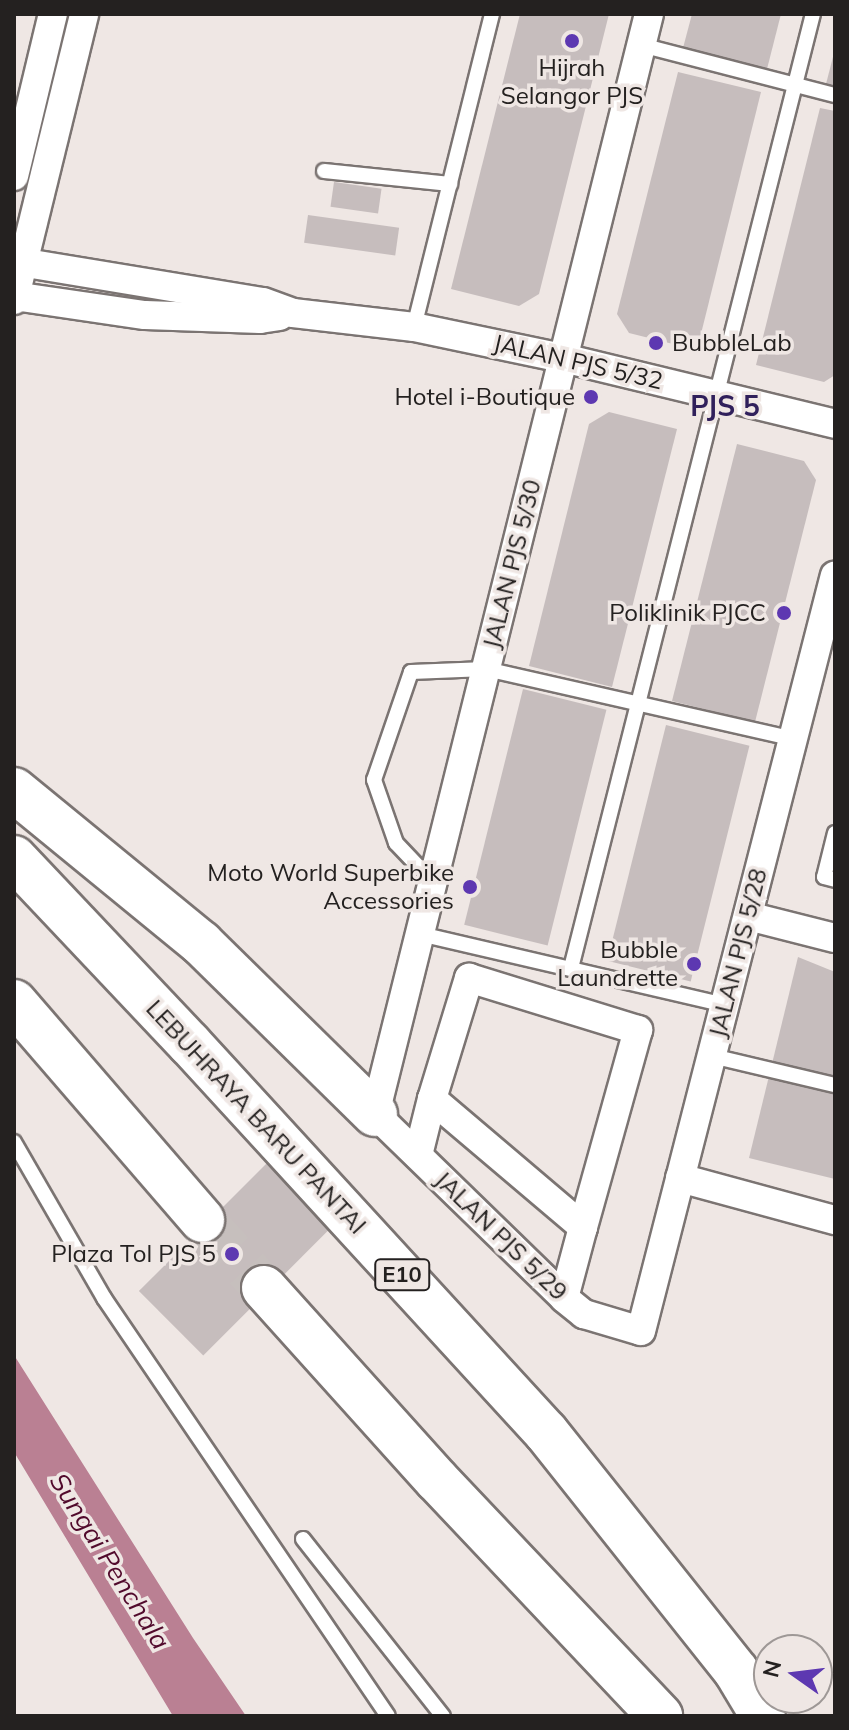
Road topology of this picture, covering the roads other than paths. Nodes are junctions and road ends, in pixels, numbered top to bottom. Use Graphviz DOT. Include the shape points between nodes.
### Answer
graph roads {
  1 [pos="53,14"];
  2 [pos="84,14"];
  3 [pos="492,14"];
  4 [pos="649,14"];
  5 [pos="813,14"];
  6 [pos="641,45"];
  7 [pos="796,85"];
  8 [pos="835,95"];
  9 [pos="324,171"];
  10 [pos="14,176"];
  11 [pos="450,184"];
  12 [pos="19,262"];
  13 [pos="14,297"];
  14 [pos="293,313"];
  15 [pos="414,327"];
  16 [pos="563,358"];
  17 [pos="717,394"];
  18 [pos="835,424"];
  19 [pos="835,575"];
  20 [pos="828,628"];
  21 [pos="486,669"];
  22 [pos="639,702"];
  23 [pos="793,739"];
  24 [pos="14,790"];
  25 [pos="835,833"];
  26 [pos="14,858"];
  27 [pos="835,880"];
  28 [pos="433,882"];
  29 [pos="748,916"];
  30 [pos="420,934"];
  31 [pos="835,938"];
  32 [pos="571,968"];
  33 [pos="14,1002"];
  34 [pos="725,1005"];
  35 [pos="712,1056"];
  36 [pos="835,1085"];
  37 [pos="432,1099"];
  38 [pos="375,1114"];
  39 [pos="14,1142"];
  40 [pos="418,1155"];
  41 [pos="680,1178"];
  42 [pos="202,1220"];
  43 [pos="835,1220"];
  44 [pos="583,1227"];
  45 [pos="264,1288"];
  46 [pos="564,1298"];
  47 [pos="641,1331"];
  48 [pos="303,1539"];
  49 [pos="388,1716"];
  50 [pos="443,1716"];
  51 [pos="660,1716"];
  52 [pos="763,1716"];
  1 -- 10 [label="street"];
  2 -- 12 [label="street"];
  3 -- 11 [label="lane"];
  4 -- 6 [label="street, JALAN PJS 5/30"];
  5 -- 7 [label="lane"];
  6 -- 7 [label="lane"];
  6 -- 16 [label="street, JALAN PJS 5/30"];
  7 -- 8 [label="lane"];
  7 -- 17 [label="lane"];
  9 -- 11 [label="lane"];
  11 -- 15 [label="lane"];
  12 -- 13 [label="street"];
  12 -- 14 [label="street" via="263,302"];
  13 -- 14 [label="street" via="145,315 260,319"];
  14 -- 15 [label="street, JALAN PJS 5/32"];
  15 -- 16 [label="street, JALAN PJS 5/32"];
  16 -- 17 [label="street, JALAN PJS 5/32"];
  16 -- 21 [label="street, JALAN PJS 5/30"];
  17 -- 18 [label="street, JALAN PJS 5/32"];
  17 -- 22 [label="lane"];
  19 -- 20 [label="street, JALAN PJS 5/28"];
  20 -- 23 [label="street, JALAN PJS 5/28"];
  21 -- 22 [label="lane"];
  21 -- 28 [label="street, JALAN PJS 5/30"];
  21 -- 28 [label="lane" via="411,672 374,780 396,843"];
  22 -- 23 [label="lane"];
  22 -- 32 [label="lane"];
  23 -- 29 [label="street, JALAN PJS 5/28"];
  24 -- 38 [label="highway" via="201,943"];
  25 -- 27 [label="lane" via="824,877"];
  26 -- 52 [label="highway, LEBUHRAYA BARU PANTAI / E10" via="546,1432 736,1671"];
  28 -- 30 [label="street, JALAN PJS 5/30"];
  29 -- 31 [label="street"];
  29 -- 34 [label="street, JALAN PJS 5/28"];
  30 -- 32 [label="lane"];
  30 -- 38 [label="street, JALAN PJS 5/30"];
  32 -- 34 [label="lane"];
  33 -- 42 [label="highway"];
  34 -- 35 [label="street, JALAN PJS 5/28"];
  35 -- 36 [label="lane"];
  35 -- 41 [label="street, JALAN PJS 5/28"];
  37 -- 40 [label="street"];
  37 -- 44 [label="street"];
  37 -- 44 [label="street" via="469,978 638,1030"];
  38 -- 40 [label="street, JALAN PJS 5/29"];
  39 -- 49 [label="lane" via="104,1298"];
  40 -- 46 [label="street, JALAN PJS 5/29"];
  41 -- 43 [label="street"];
  41 -- 47 [label="street, JALAN PJS 5/28"];
  44 -- 46 [label="street"];
  45 -- 51 [label="highway"];
  46 -- 47 [label="street, JALAN PJS 5/29" via="584,1314"];
  48 -- 50 [label="lane"];
}
